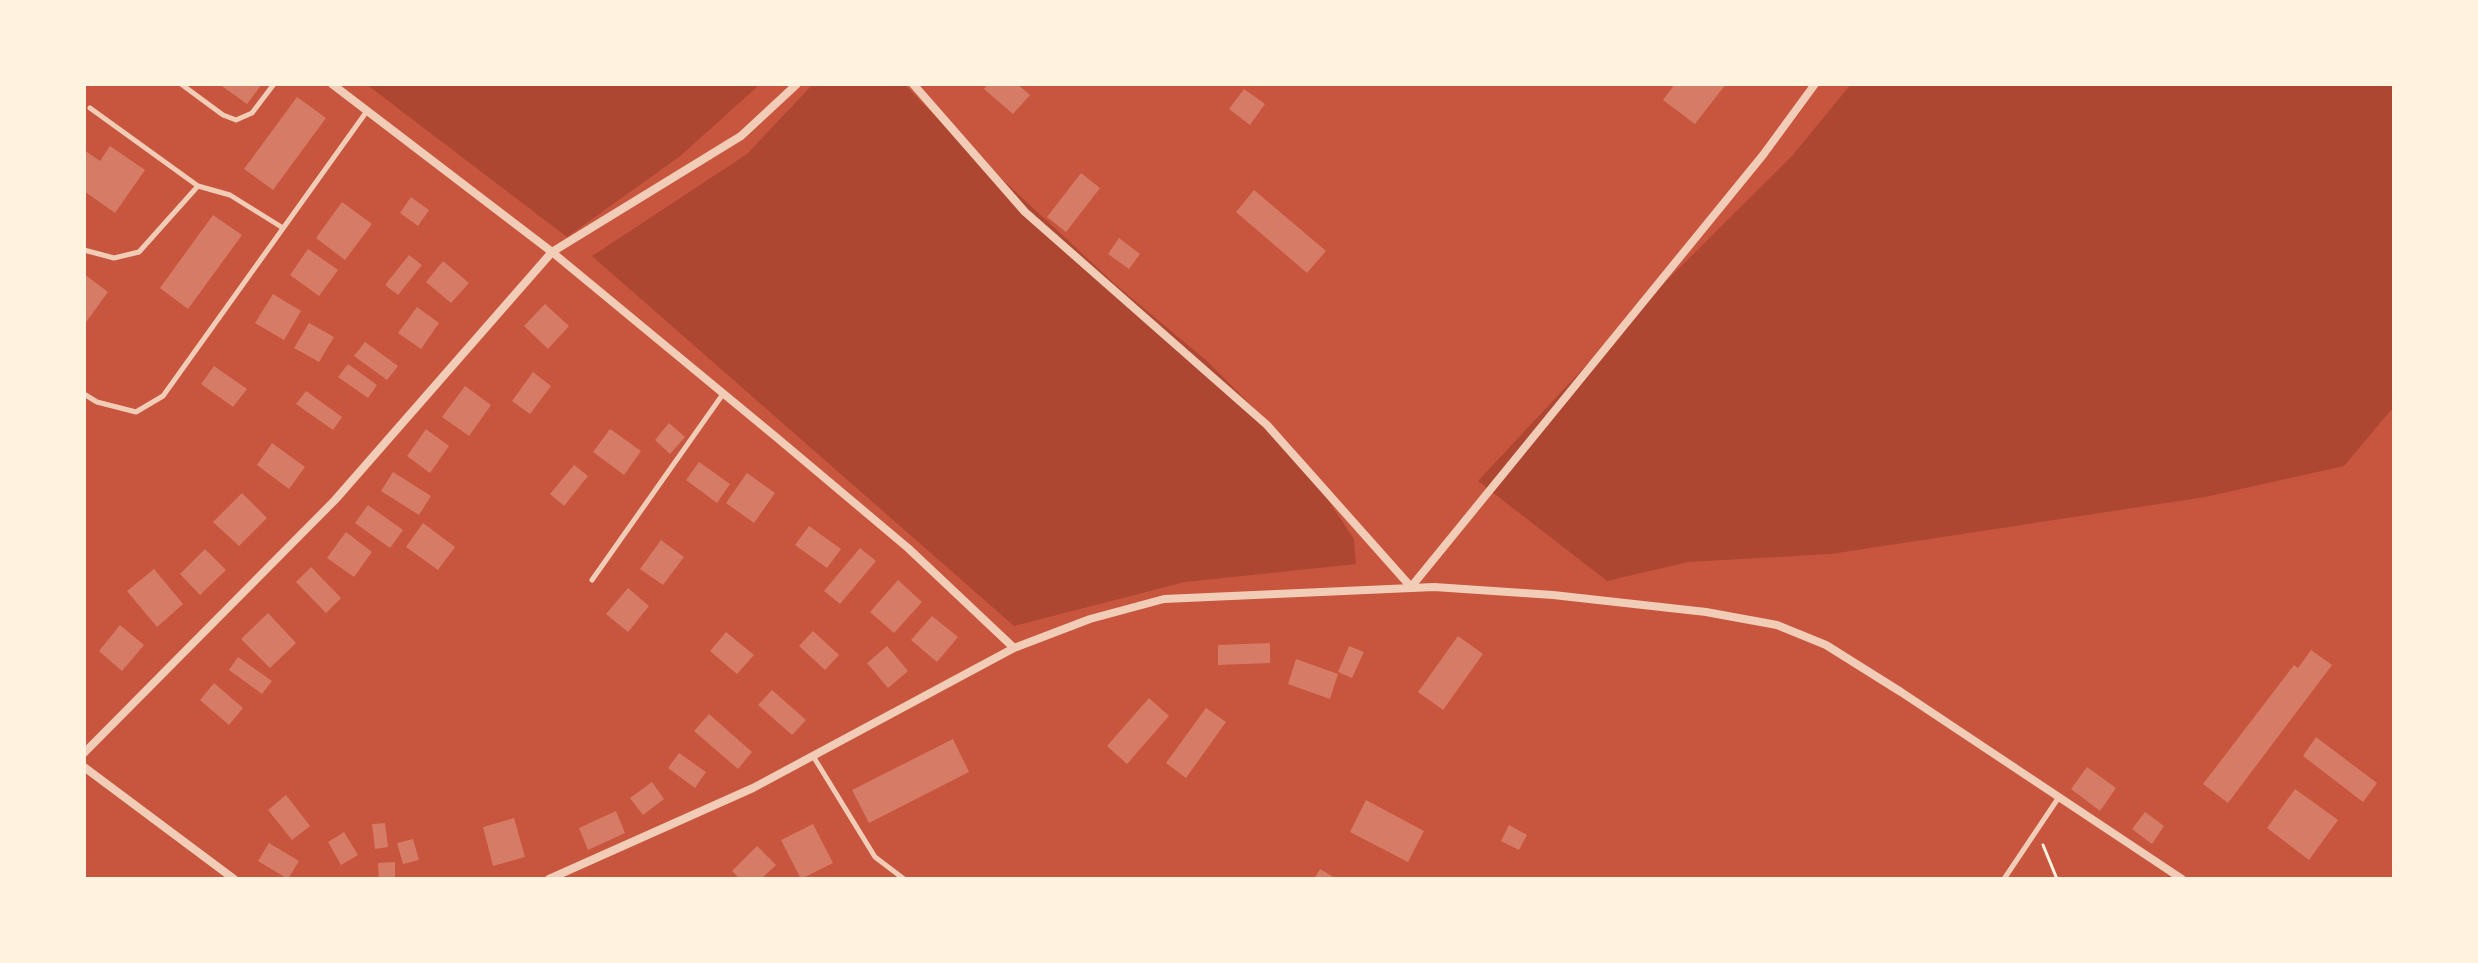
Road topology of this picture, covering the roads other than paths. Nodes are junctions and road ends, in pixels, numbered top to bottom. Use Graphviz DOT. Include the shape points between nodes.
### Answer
graph roads {
  1 [pos="181,84"];
  2 [pos="274,84"];
  3 [pos="332,84"];
  4 [pos="797,84"];
  5 [pos="913,84"];
  6 [pos="1815,84"];
  7 [pos="90,108"];
  8 [pos="367,110"];
  9 [pos="198,186"];
  10 [pos="283,228"];
  11 [pos="84,250"];
  12 [pos="552,252"];
  13 [pos="84,394"];
  14 [pos="723,394"];
  15 [pos="592,580"];
  16 [pos="1014,648"];
  17 [pos="84,753"];
  18 [pos="813,756"];
  19 [pos="84,767"];
  20 [pos="2059,797"];
  21 [pos="234,879"];
  22 [pos="549,879"];
  23 [pos="904,879"];
  24 [pos="2004,879"];
  25 [pos="2182,879"];
  1 -- 2 [label="lane" via="236,120 252,113"];
  3 -- 8 [label="street"];
  4 -- 12 [label="street" via="741,136"];
  5 -- 6 [label="street" via="1025,212 1267,425 1411,587"];
  7 -- 9 [label="lane"];
  8 -- 10 [label="lane"];
  8 -- 12 [label="street"];
  9 -- 10 [label="lane" via="230,195"];
  9 -- 11 [label="lane" via="139,252 114,258"];
  10 -- 13 [label="lane" via="163,396 136,412"];
  12 -- 14 [label="street"];
  12 -- 17 [label="street" via="335,500"];
  14 -- 15 [label="lane"];
  14 -- 16 [label="street" via="908,548"];
  16 -- 18 [label="street"];
  16 -- 20 [label="street" via="1164,599 1260,593 1434,587 1706,612 1777,625 1826,645"];
  18 -- 22 [label="street"];
  18 -- 23 [label="lane" via="875,857"];
  19 -- 21 [label="street"];
  20 -- 24 [label="lane"];
  20 -- 25 [label="street"];
}
